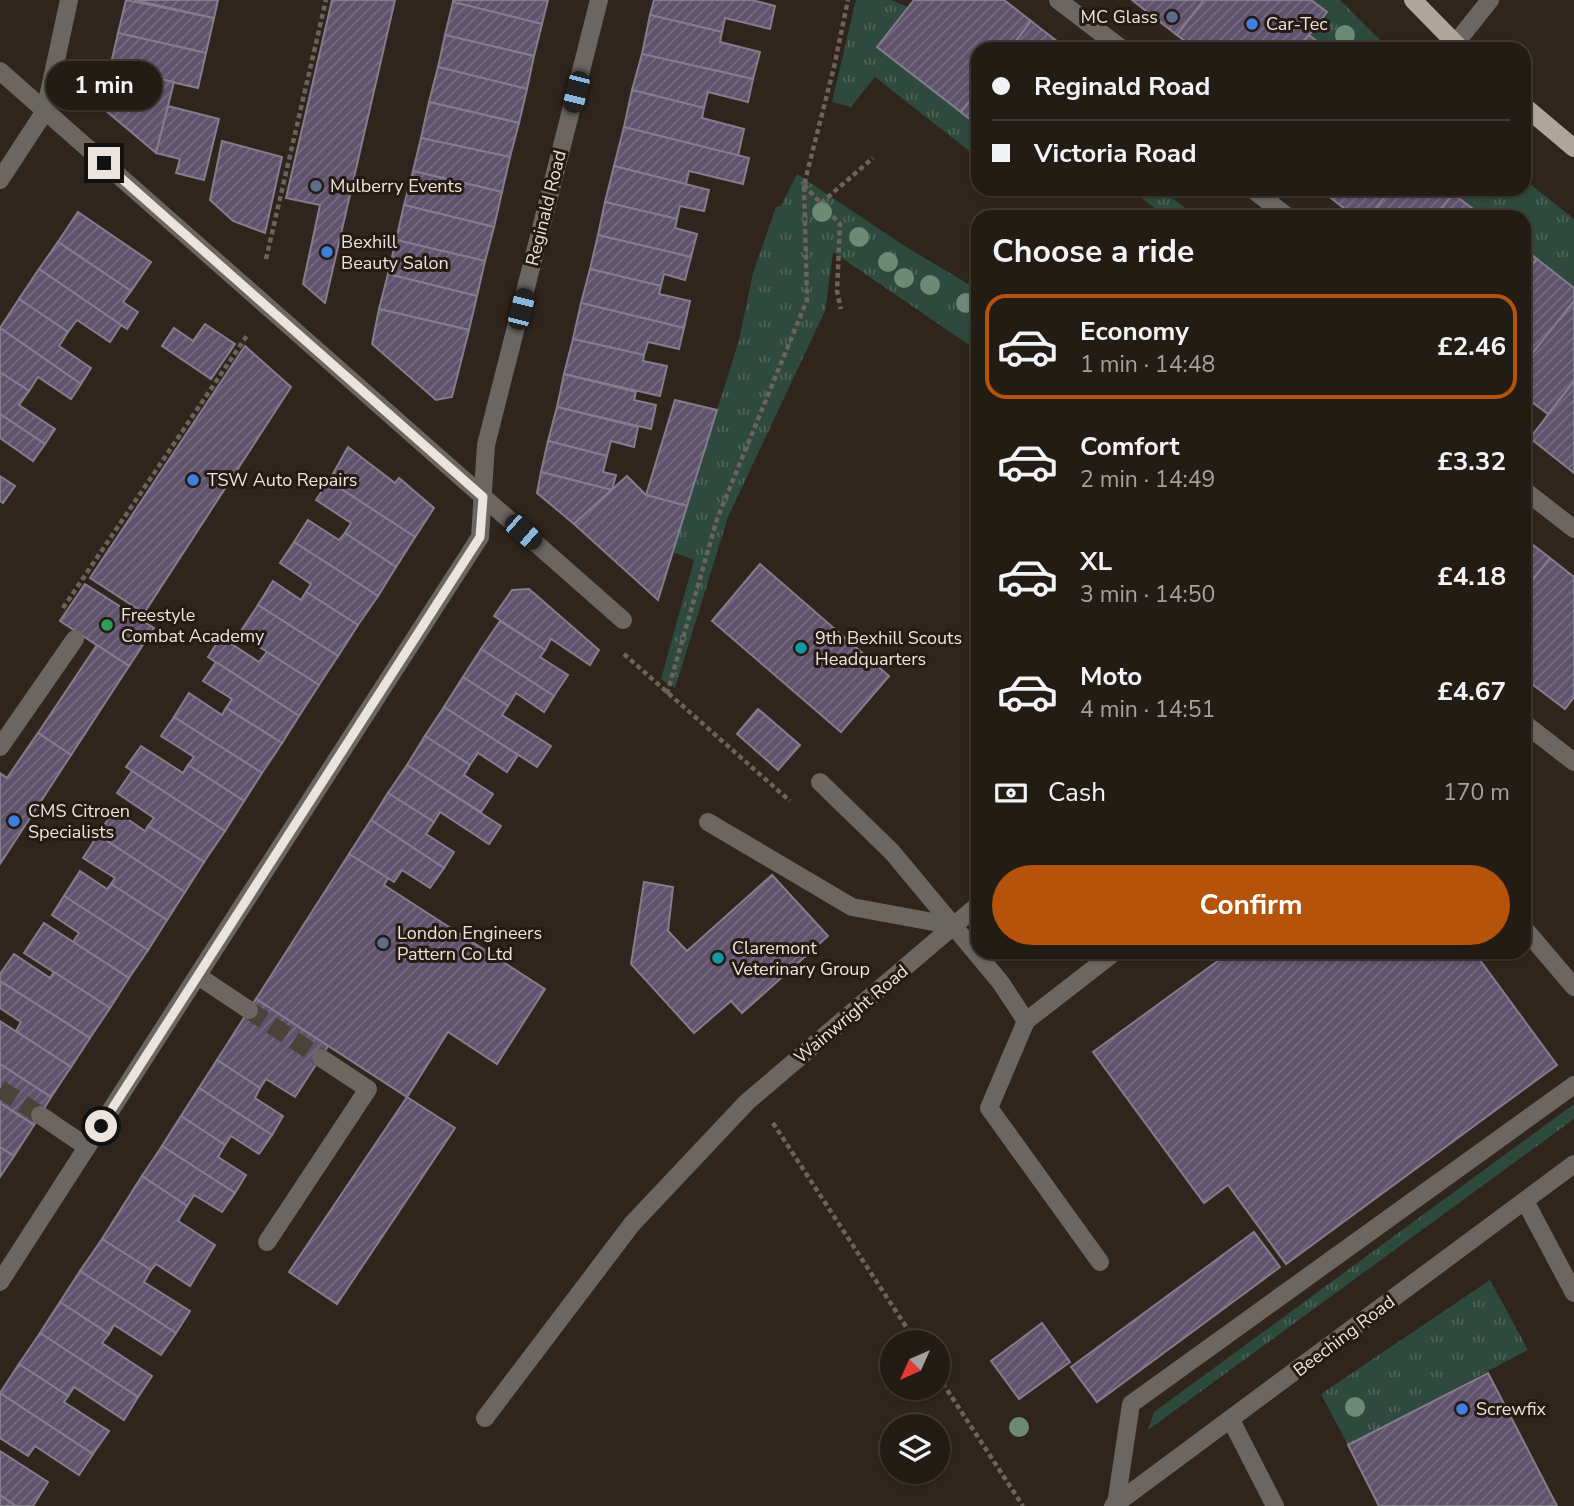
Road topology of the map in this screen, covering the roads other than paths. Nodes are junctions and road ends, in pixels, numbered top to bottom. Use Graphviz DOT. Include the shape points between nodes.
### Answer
graph roads {
  1 [pos="69,0"];
  2 [pos="599,0"];
  3 [pos="1058,0"];
  4 [pos="1413,0"];
  5 [pos="1490,0"];
  6 [pos="1113,42"];
  7 [pos="1454,42"];
  8 [pos="1461,42"];
  9 [pos="0,71"];
  10 [pos="45,111"];
  11 [pos="1531,112"];
  12 [pos="1574,149"];
  13 [pos="0,180"];
  14 [pos="1261,196"];
  15 [pos="1279,210"];
  16 [pos="1531,495"];
  17 [pos="483,497"];
  18 [pos="1574,529"];
  19 [pos="623,620"];
  20 [pos="75,639"];
  21 [pos="1531,728"];
  22 [pos="0,747"];
  23 [pos="1574,762"];
  24 [pos="820,782"];
  25 [pos="708,822"];
  26 [pos="971,911"];
  27 [pos="955,926"];
  28 [pos="1531,936"];
  29 [pos="971,946"];
  30 [pos="982,959"];
  31 [pos="1106,959"];
  32 [pos="198,976"];
  33 [pos="1574,987"];
  34 [pos="248,1010"];
  35 [pos="1027,1021"];
  36 [pos="321,1058"];
  37 [pos="1574,1085"];
  38 [pos="40,1115"];
  39 [pos="87,1147"];
  40 [pos="1574,1164"];
  41 [pos="1525,1201"];
  42 [pos="267,1242"];
  43 [pos="1100,1262"];
  44 [pos="0,1282"];
  45 [pos="1574,1293"];
  46 [pos="485,1418"];
  47 [pos="1231,1420"];
  48 [pos="1114,1505"];
  49 [pos="1275,1506"];
  1 -- 10 [label="street"];
  2 -- 17 [label="street, Reginald Road" via="486,445"];
  3 -- 6 [label="street"];
  4 -- 7 [label="main road"];
  5 -- 8 [label="street"];
  9 -- 10 [label="street"];
  10 -- 13 [label="street"];
  10 -- 17 [label="street"];
  11 -- 12 [label="main road"];
  14 -- 15 [label="street"];
  16 -- 18 [label="street"];
  17 -- 19 [label="street"];
  17 -- 32 [label="street, Reginald Road" via="480,537"];
  20 -- 22 [label="street"];
  21 -- 23 [label="street"];
  24 -- 27 [label="street" via="892,852"];
  25 -- 27 [label="street" via="852,906"];
  26 -- 27 [label="street, Wainwright Road"];
  27 -- 29 [label="street"];
  27 -- 46 [label="street, Wainwright Road" via="751,1098 632,1224"];
  28 -- 33 [label="street"];
  30 -- 35 [label="street"];
  31 -- 35 [label="street"];
  32 -- 34 [label="street"];
  32 -- 39 [label="street, Reginald Road"];
  35 -- 43 [label="street" via="989,1108"];
  36 -- 42 [label="street" via="368,1089"];
  37 -- 48 [label="street" via="1131,1404"];
  38 -- 39 [label="street"];
  39 -- 44 [label="street, Reginald Road"];
  40 -- 41 [label="street, Beeching Road"];
  41 -- 45 [label="street"];
  41 -- 47 [label="street, Beeching Road"];
  47 -- 48 [label="street, Beeching Road"];
  47 -- 49 [label="street"];
}
